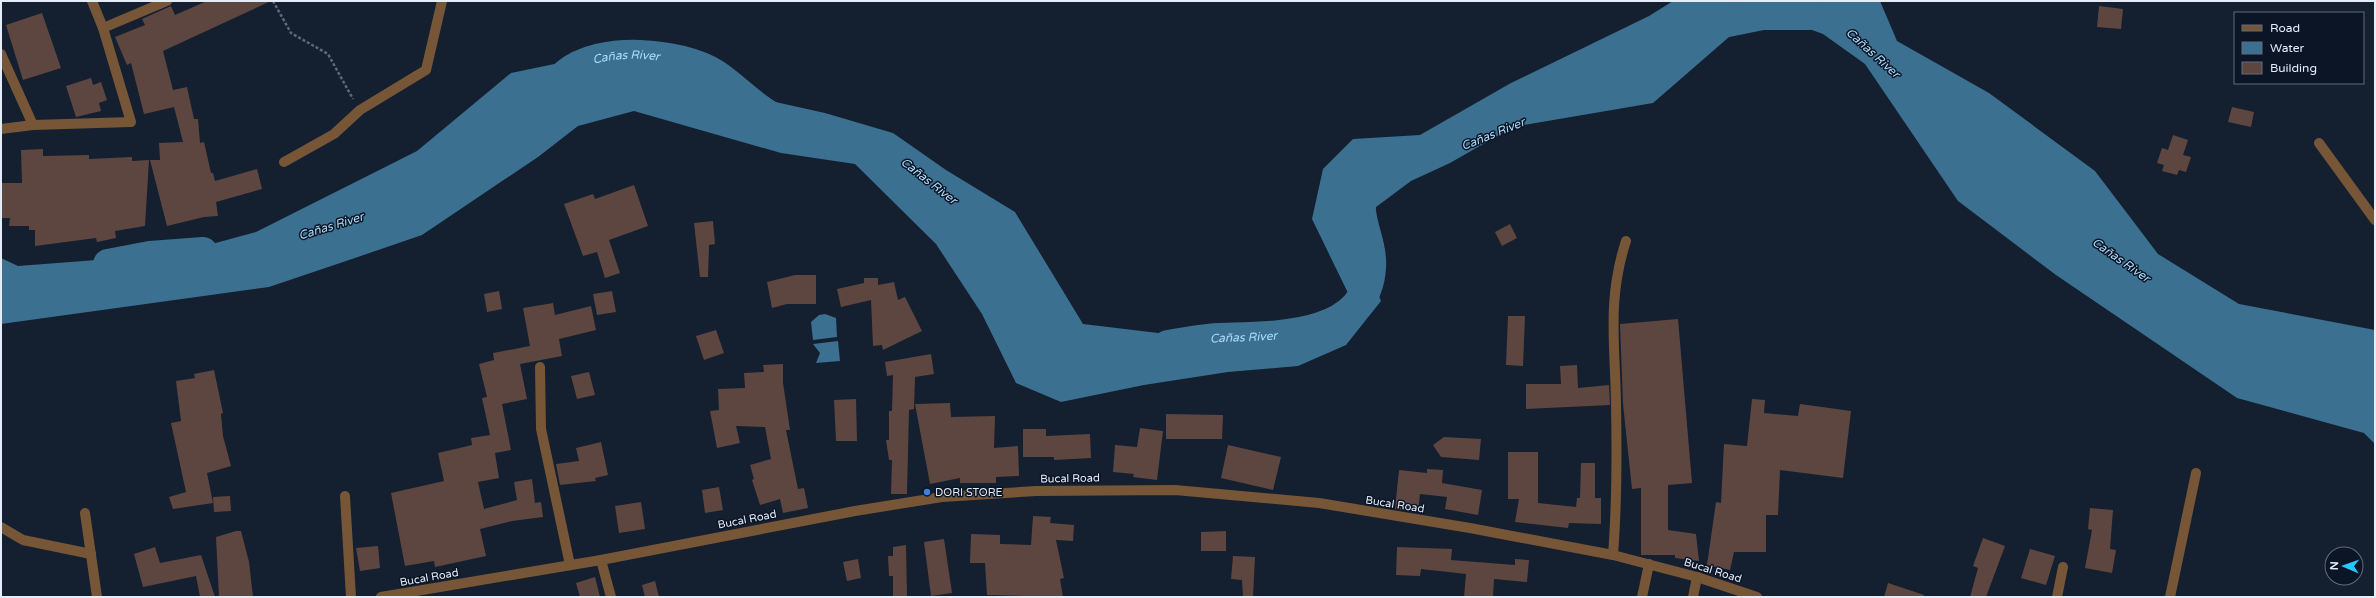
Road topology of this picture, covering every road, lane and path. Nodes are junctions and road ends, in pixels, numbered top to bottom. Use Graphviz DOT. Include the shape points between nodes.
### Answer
graph roads {
  1 [pos="92,1"];
  2 [pos="167,1"];
  3 [pos="273,1"];
  4 [pos="442,1"];
  5 [pos="103,28"];
  6 [pos="1,54"];
  7 [pos="360,110"];
  8 [pos="33,125"];
  9 [pos="1,129"];
  10 [pos="2319,143"];
  11 [pos="284,162"];
  12 [pos="2375,220"];
  13 [pos="1626,241"];
  14 [pos="540,367"];
  15 [pos="2196,473"];
  16 [pos="345,496"];
  17 [pos="85,513"];
  18 [pos="1,527"];
  19 [pos="91,554"];
  20 [pos="1613,555"];
  21 [pos="601,560"];
  22 [pos="1649,564"];
  23 [pos="570,565"];
  24 [pos="2063,568"];
  25 [pos="1696,577"];
  26 [pos="388,596"];
  27 [pos="97,597"];
  28 [pos="351,597"];
  29 [pos="611,597"];
  30 [pos="1642,597"];
  31 [pos="1693,597"];
  32 [pos="1757,597"];
  33 [pos="2057,597"];
  34 [pos="2170,597"];
  1 -- 5 [label="street"];
  2 -- 5 [label="street"];
  3 -- 7 [label="path" via="291,33 328,54"];
  4 -- 7 [label="street" via="426,70"];
  5 -- 8 [label="street" via="131,122"];
  6 -- 8 [label="street"];
  7 -- 11 [label="street" via="334,134"];
  8 -- 9 [label="street"];
  10 -- 12 [label="street"];
  13 -- 20 [label="street" via="1617,268 1612,310 1617,492"];
  14 -- 23 [label="street" via="541,429"];
  15 -- 34 [label="street"];
  16 -- 28 [label="street"];
  17 -- 19 [label="street"];
  18 -- 19 [label="street" via="23,540"];
  19 -- 27 [label="street"];
  20 -- 21 [label="street, Bucal Road" via="1319,503 1175,490 1036,491 942,497"];
  20 -- 22 [label="street, Bucal Road"];
  21 -- 23 [label="street, Bucal Road"];
  21 -- 29 [label="street"];
  22 -- 25 [label="street, Bucal Road"];
  22 -- 30 [label="street"];
  23 -- 26 [label="street, Bucal Road"];
  24 -- 33 [label="street"];
  25 -- 31 [label="street"];
  25 -- 32 [label="street, Bucal Road"];
}
